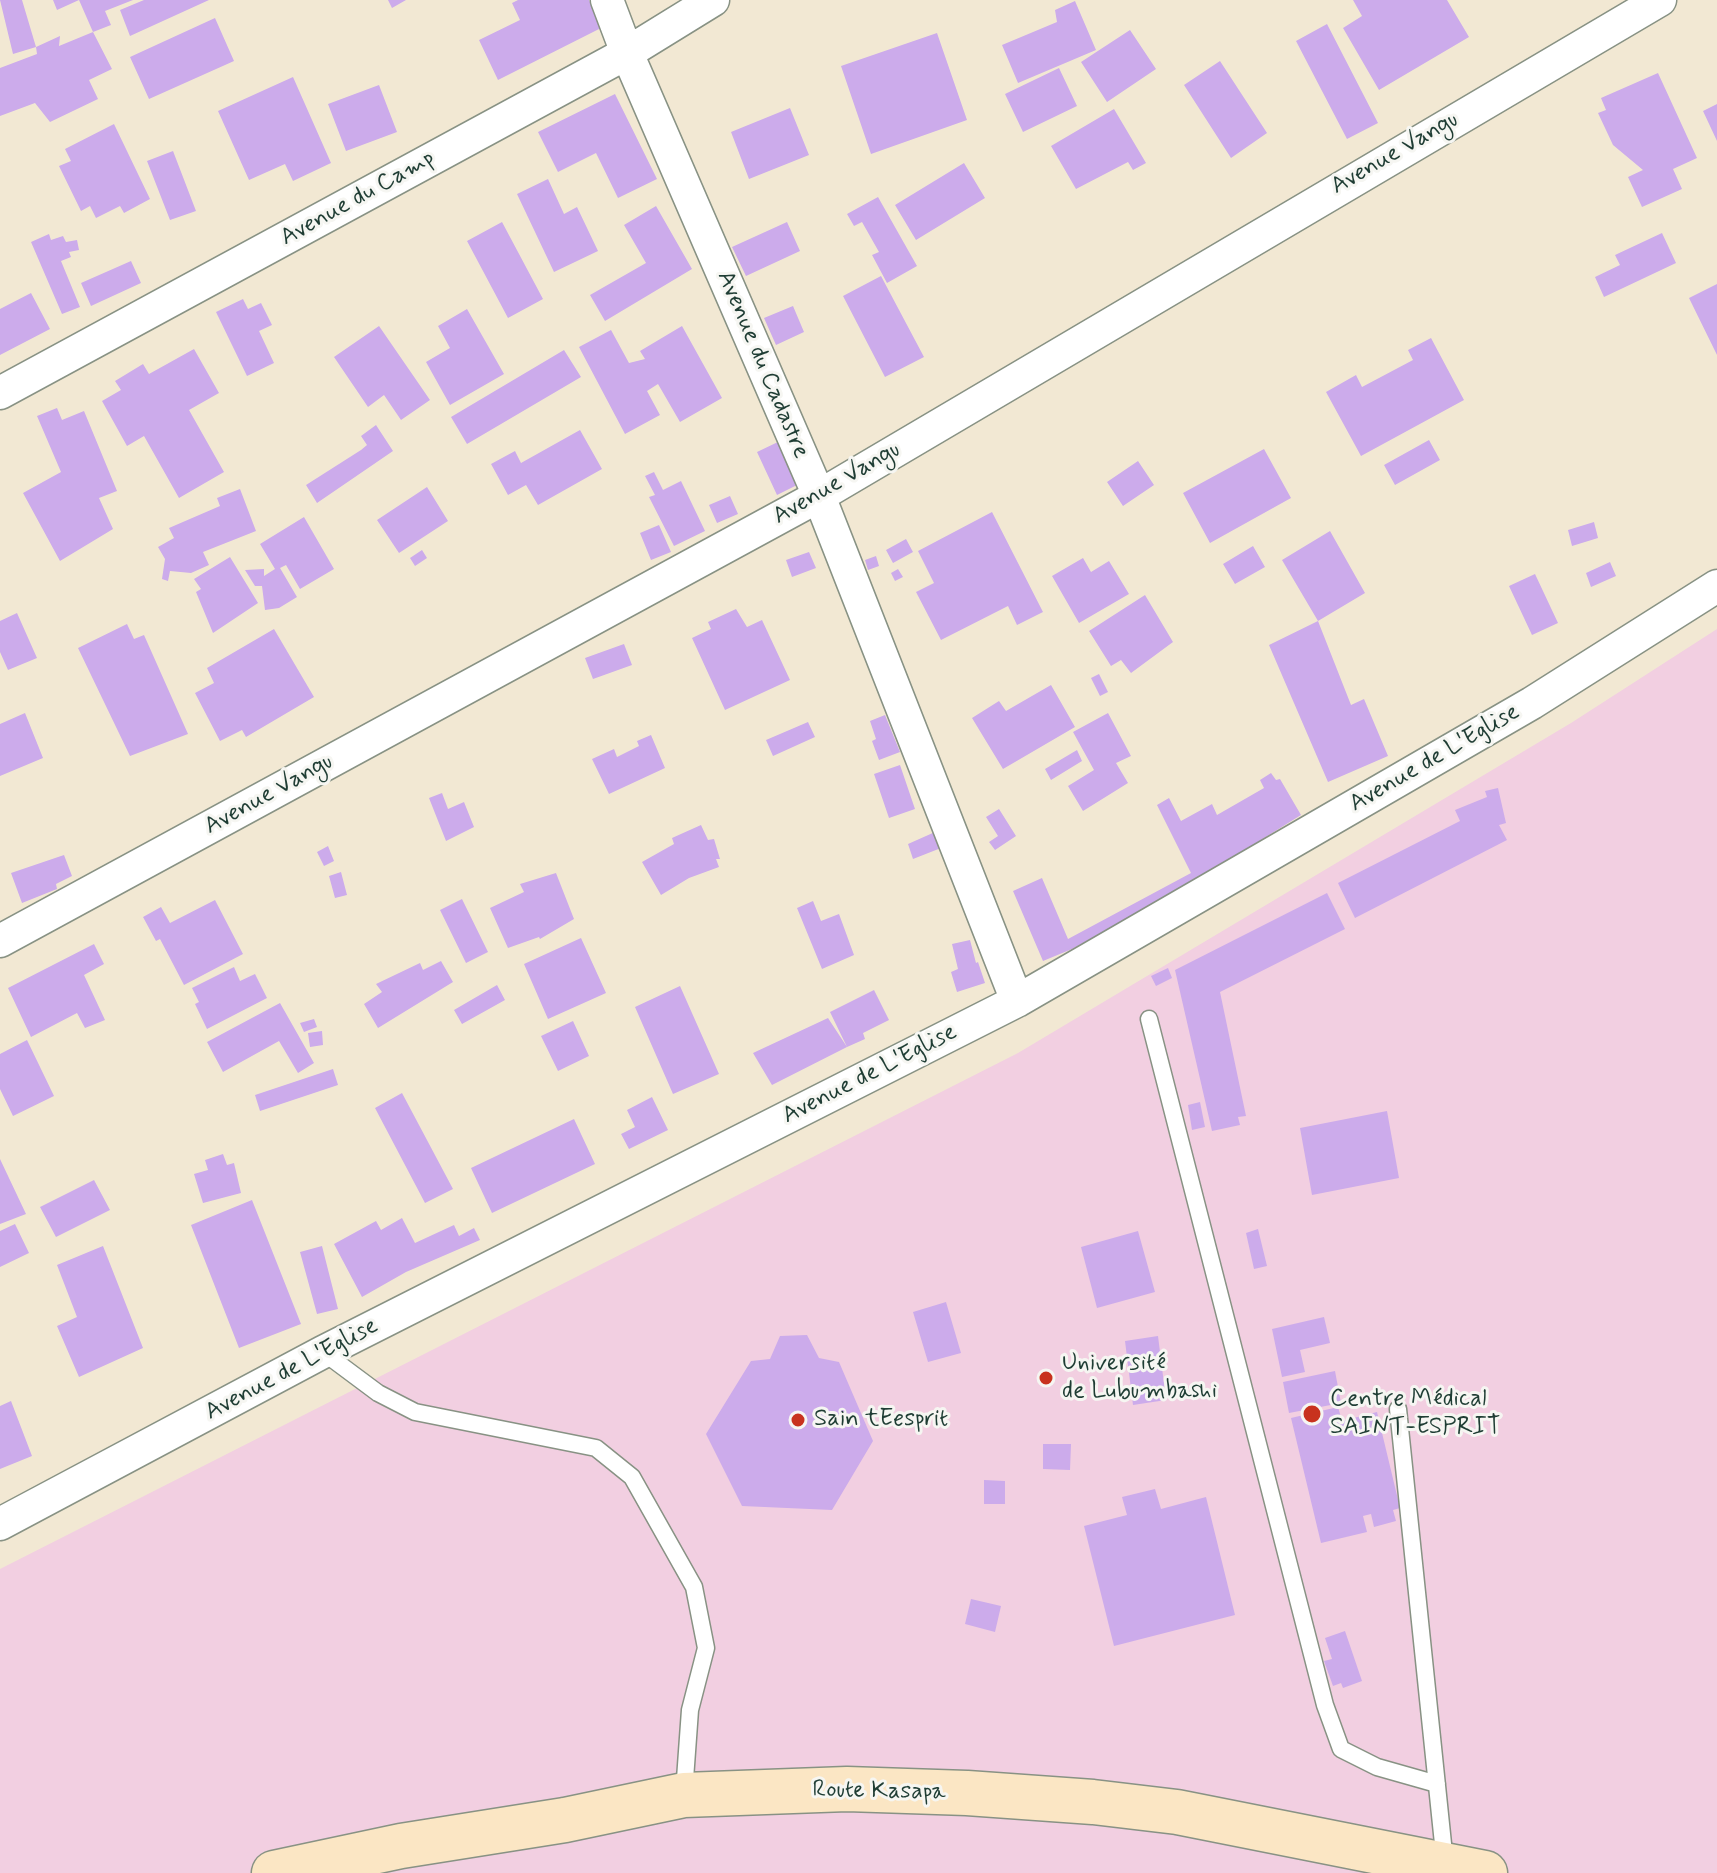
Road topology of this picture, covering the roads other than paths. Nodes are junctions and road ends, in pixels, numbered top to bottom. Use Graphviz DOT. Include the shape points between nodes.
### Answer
graph roads {
  1 [pos="607,0"];
  2 [pos="713,0"];
  3 [pos="1660,0"];
  4 [pos="627,53"];
  5 [pos="0,393"];
  6 [pos="819,496"];
  7 [pos="1717,586"];
  8 [pos="0,941"];
  9 [pos="1017,1001"];
  10 [pos="1149,1019"];
  11 [pos="323,1352"];
  12 [pos="1398,1409"];
  13 [pos="0,1524"];
  14 [pos="1437,1784"];
  15 [pos="684,1795"];
  16 [pos="1465,1869"];
  17 [pos="274,1873"];
  1 -- 4 [label="street, Avenue du Cadastre"];
  2 -- 4 [label="street, Avenue du Camp"];
  3 -- 6 [label="street, Avenue Vangu"];
  4 -- 5 [label="street, Avenue du Camp"];
  4 -- 6 [label="street, Avenue du Cadastre"];
  6 -- 8 [label="street, Avenue Vangu"];
  6 -- 9 [label="street, Avenue du Cadastre"];
  7 -- 9 [label="street, Avenue de L'Eglise" via="1532,703"];
  9 -- 11 [label="street, Avenue de L'Eglise"];
  10 -- 14 [label="lane" via="1325,1705 1341,1749 1377,1767"];
  11 -- 13 [label="street, Avenue de L'Eglise"];
  11 -- 15 [label="lane" via="378,1393 415,1412 596,1448 632,1477 694,1587 706,1648 690,1710"];
  12 -- 14 [label="lane"];
  14 -- 16 [label="lane"];
  15 -- 16 [label="main road, Route Kasapa" via="847,1789 1093,1802 1177,1812"];
  15 -- 17 [label="main road, Route Kasapa"];
}
